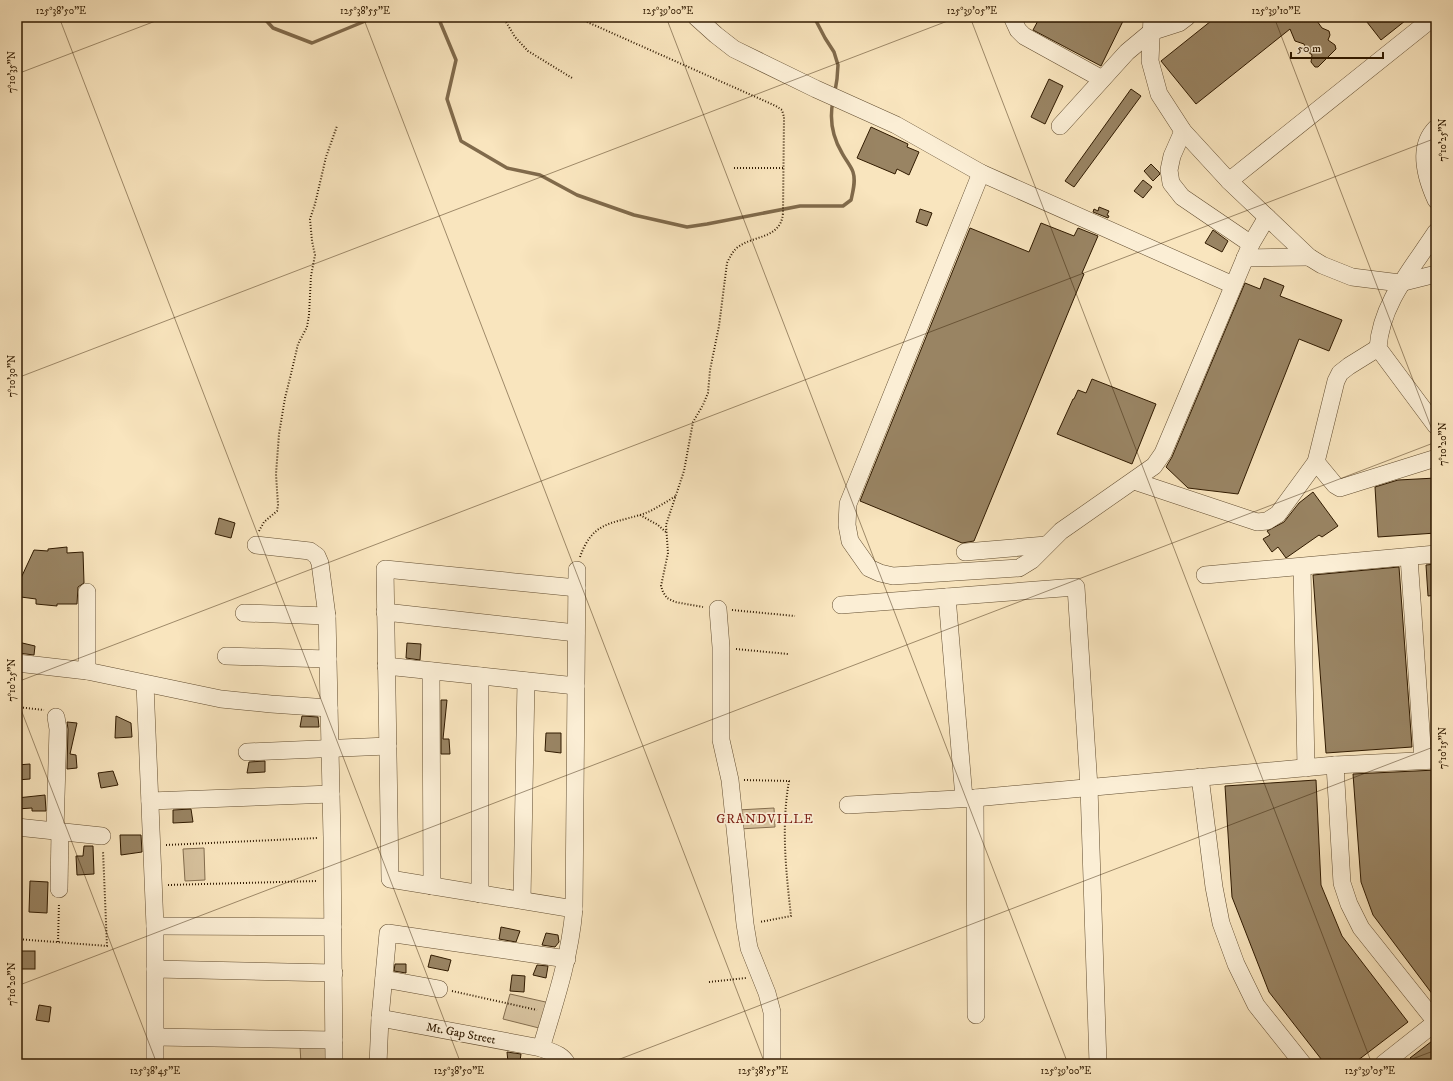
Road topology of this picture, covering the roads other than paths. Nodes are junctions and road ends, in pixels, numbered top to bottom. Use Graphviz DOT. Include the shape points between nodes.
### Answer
graph roads {
  1 [pos="696,17"];
  2 [pos="1012,17"];
  3 [pos="1187,17"];
  4 [pos="1434,17"];
  5 [pos="1152,25"];
  6 [pos="1102,79"];
  7 [pos="1060,126"];
  8 [pos="1436,128"];
  9 [pos="1183,130"];
  10 [pos="981,173"];
  11 [pos="1229,180"];
  12 [pos="1436,200"];
  13 [pos="1267,218"];
  14 [pos="1436,232"];
  15 [pos="1248,251"];
  16 [pos="1309,257"];
  17 [pos="1436,274"];
  18 [pos="1400,283"];
  19 [pos="1234,284"];
  20 [pos="1378,348"];
  21 [pos="1436,426"];
  22 [pos="1436,458"];
  23 [pos="1316,462"];
  24 [pos="1134,481"];
  25 [pos="256,545"];
  26 [pos="1046,545"];
  27 [pos="965,552"];
  28 [pos="1436,554"];
  29 [pos="1409,557"];
  30 [pos="1302,567"];
  31 [pos="577,570"];
  32 [pos="1204,575"];
  33 [pos="577,588"];
  34 [pos="87,592"];
  35 [pos="947,597"];
  36 [pos="841,605"];
  37 [pos="718,609"];
  38 [pos="385,612"];
  39 [pos="244,613"];
  40 [pos="327,616"];
  41 [pos="576,633"];
  42 [pos="226,656"];
  43 [pos="328,659"];
  44 [pos="17,663"];
  45 [pos="386,666"];
  46 [pos="87,671"];
  47 [pos="431,671"];
  48 [pos="480,676"];
  49 [pos="526,681"];
  50 [pos="145,684"];
  51 [pos="576,686"];
  52 [pos="329,708"];
  53 [pos="56,717"];
  54 [pos="388,746"];
  55 [pos="330,749"];
  56 [pos="246,752"];
  57 [pos="1430,760"];
  58 [pos="1335,765"];
  59 [pos="1306,768"];
  60 [pos="1200,777"];
  61 [pos="1089,787"];
  62 [pos="331,794"];
  63 [pos="970,798"];
  64 [pos="150,800"];
  65 [pos="848,805"];
  66 [pos="17,827"];
  67 [pos="58,831"];
  68 [pos="102,836"];
  69 [pos="432,886"];
  70 [pos="59,889"];
  71 [pos="480,894"];
  72 [pos="522,900"];
  73 [pos="574,909"];
  74 [pos="155,926"];
  75 [pos="333,927"];
  76 [pos="567,959"];
  77 [pos="155,969"];
  78 [pos="334,973"];
  79 [pos="384,979"];
  80 [pos="439,989"];
  81 [pos="976,1015"];
  82 [pos="380,1018"];
  83 [pos="1436,1022"];
  84 [pos="156,1037"];
  85 [pos="334,1040"];
  86 [pos="541,1048"];
  87 [pos="1388,1062"];
  88 [pos="155,1064"];
  89 [pos="334,1064"];
  90 [pos="378,1064"];
  91 [pos="567,1064"];
  92 [pos="772,1064"];
  93 [pos="1098,1064"];
  94 [pos="1303,1064"];
  1 -- 10 [label="street" via="734,49 920,137"];
  2 -- 6 [label="street" via="1024,36"];
  3 -- 5 [label="street" via="1179,23"];
  4 -- 11 [label="street"];
  5 -- 6 [label="street"];
  5 -- 9 [label="street" via="1150,61 1153,75 1159,94"];
  6 -- 7 [label="street"];
  8 -- 12 [label="street" via="1426,144 1425,166"];
  9 -- 11 [label="street"];
  9 -- 15 [label="street" via="1172,156 1169,170 1171,183 1182,197"];
  10 -- 19 [label="street"];
  10 -- 26 [label="street" via="848,504 847,525 850,541 869,568 893,576 1019,568 1032,560"];
  11 -- 13 [label="street"];
  13 -- 15 [label="street"];
  13 -- 16 [label="street"];
  14 -- 18 [label="street"];
  15 -- 16 [label="street"];
  15 -- 19 [label="street"];
  16 -- 18 [label="street" via="1352,277"];
  17 -- 18 [label="street"];
  18 -- 20 [label="street" via="1386,312"];
  19 -- 24 [label="street" via="1163,453 1154,466"];
  20 -- 21 [label="street"];
  20 -- 23 [label="street" via="1340,373"];
  22 -- 23 [label="street" via="1340,488"];
  23 -- 24 [label="street" via="1278,514 1268,521 1257,522"];
  24 -- 26 [label="street" via="1061,531"];
  25 -- 40 [label="street" via="310,551 317,556"];
  26 -- 27 [label="street"];
  28 -- 29 [label="street"];
  29 -- 30 [label="street"];
  29 -- 57 [label="street"];
  30 -- 32 [label="street"];
  30 -- 59 [label="street"];
  31 -- 33 [label="street"];
  33 -- 38 [label="street" via="385,569"];
  33 -- 41 [label="street"];
  34 -- 46 [label="street"];
  35 -- 36 [label="street"];
  35 -- 61 [label="street" via="1076,587"];
  35 -- 63 [label="street"];
  37 -- 92 [label="street" via="721,740 730,780 749,948 772,1012"];
  38 -- 41 [label="street"];
  38 -- 45 [label="street"];
  39 -- 40 [label="street"];
  40 -- 43 [label="street"];
  41 -- 51 [label="street"];
  42 -- 43 [label="street"];
  43 -- 52 [label="street"];
  44 -- 46 [label="street"];
  45 -- 47 [label="street"];
  45 -- 54 [label="street"];
  46 -- 50 [label="street"];
  47 -- 48 [label="street"];
  47 -- 69 [label="street"];
  48 -- 49 [label="street"];
  48 -- 71 [label="street"];
  49 -- 51 [label="street"];
  49 -- 72 [label="street"];
  50 -- 52 [label="street" via="221,699"];
  50 -- 64 [label="street"];
  51 -- 73 [label="street"];
  52 -- 55 [label="street"];
  53 -- 67 [label="street"];
  54 -- 55 [label="street"];
  54 -- 69 [label="street" via="390,879"];
  55 -- 56 [label="street"];
  55 -- 62 [label="street"];
  57 -- 58 [label="street"];
  58 -- 59 [label="street"];
  58 -- 83 [label="street" via="1342,883 1349,904 1361,928"];
  59 -- 60 [label="street"];
  60 -- 61 [label="street"];
  60 -- 94 [label="street" via="1220,924 1256,1005"];
  61 -- 63 [label="street"];
  61 -- 93 [label="street"];
  62 -- 64 [label="street"];
  62 -- 75 [label="street"];
  63 -- 65 [label="street"];
  63 -- 81 [label="street"];
  64 -- 74 [label="street"];
  66 -- 67 [label="street"];
  67 -- 68 [label="street"];
  67 -- 70 [label="street"];
  69 -- 71 [label="street"];
  71 -- 72 [label="street"];
  72 -- 73 [label="street"];
  73 -- 76 [label="street"];
  74 -- 75 [label="street"];
  74 -- 77 [label="street"];
  75 -- 78 [label="street"];
  76 -- 79 [label="street" via="388,933"];
  76 -- 86 [label="street"];
  77 -- 78 [label="street"];
  77 -- 84 [label="street"];
  78 -- 85 [label="street"];
  79 -- 80 [label="street"];
  79 -- 82 [label="street"];
  82 -- 86 [label="street, Mt. Gap Street"];
  82 -- 90 [label="street"];
  83 -- 87 [label="street"];
  84 -- 85 [label="street"];
  84 -- 88 [label="street"];
  85 -- 89 [label="street"];
  86 -- 91 [label="street, Mt. Gap Street" via="555,1053"];
}
